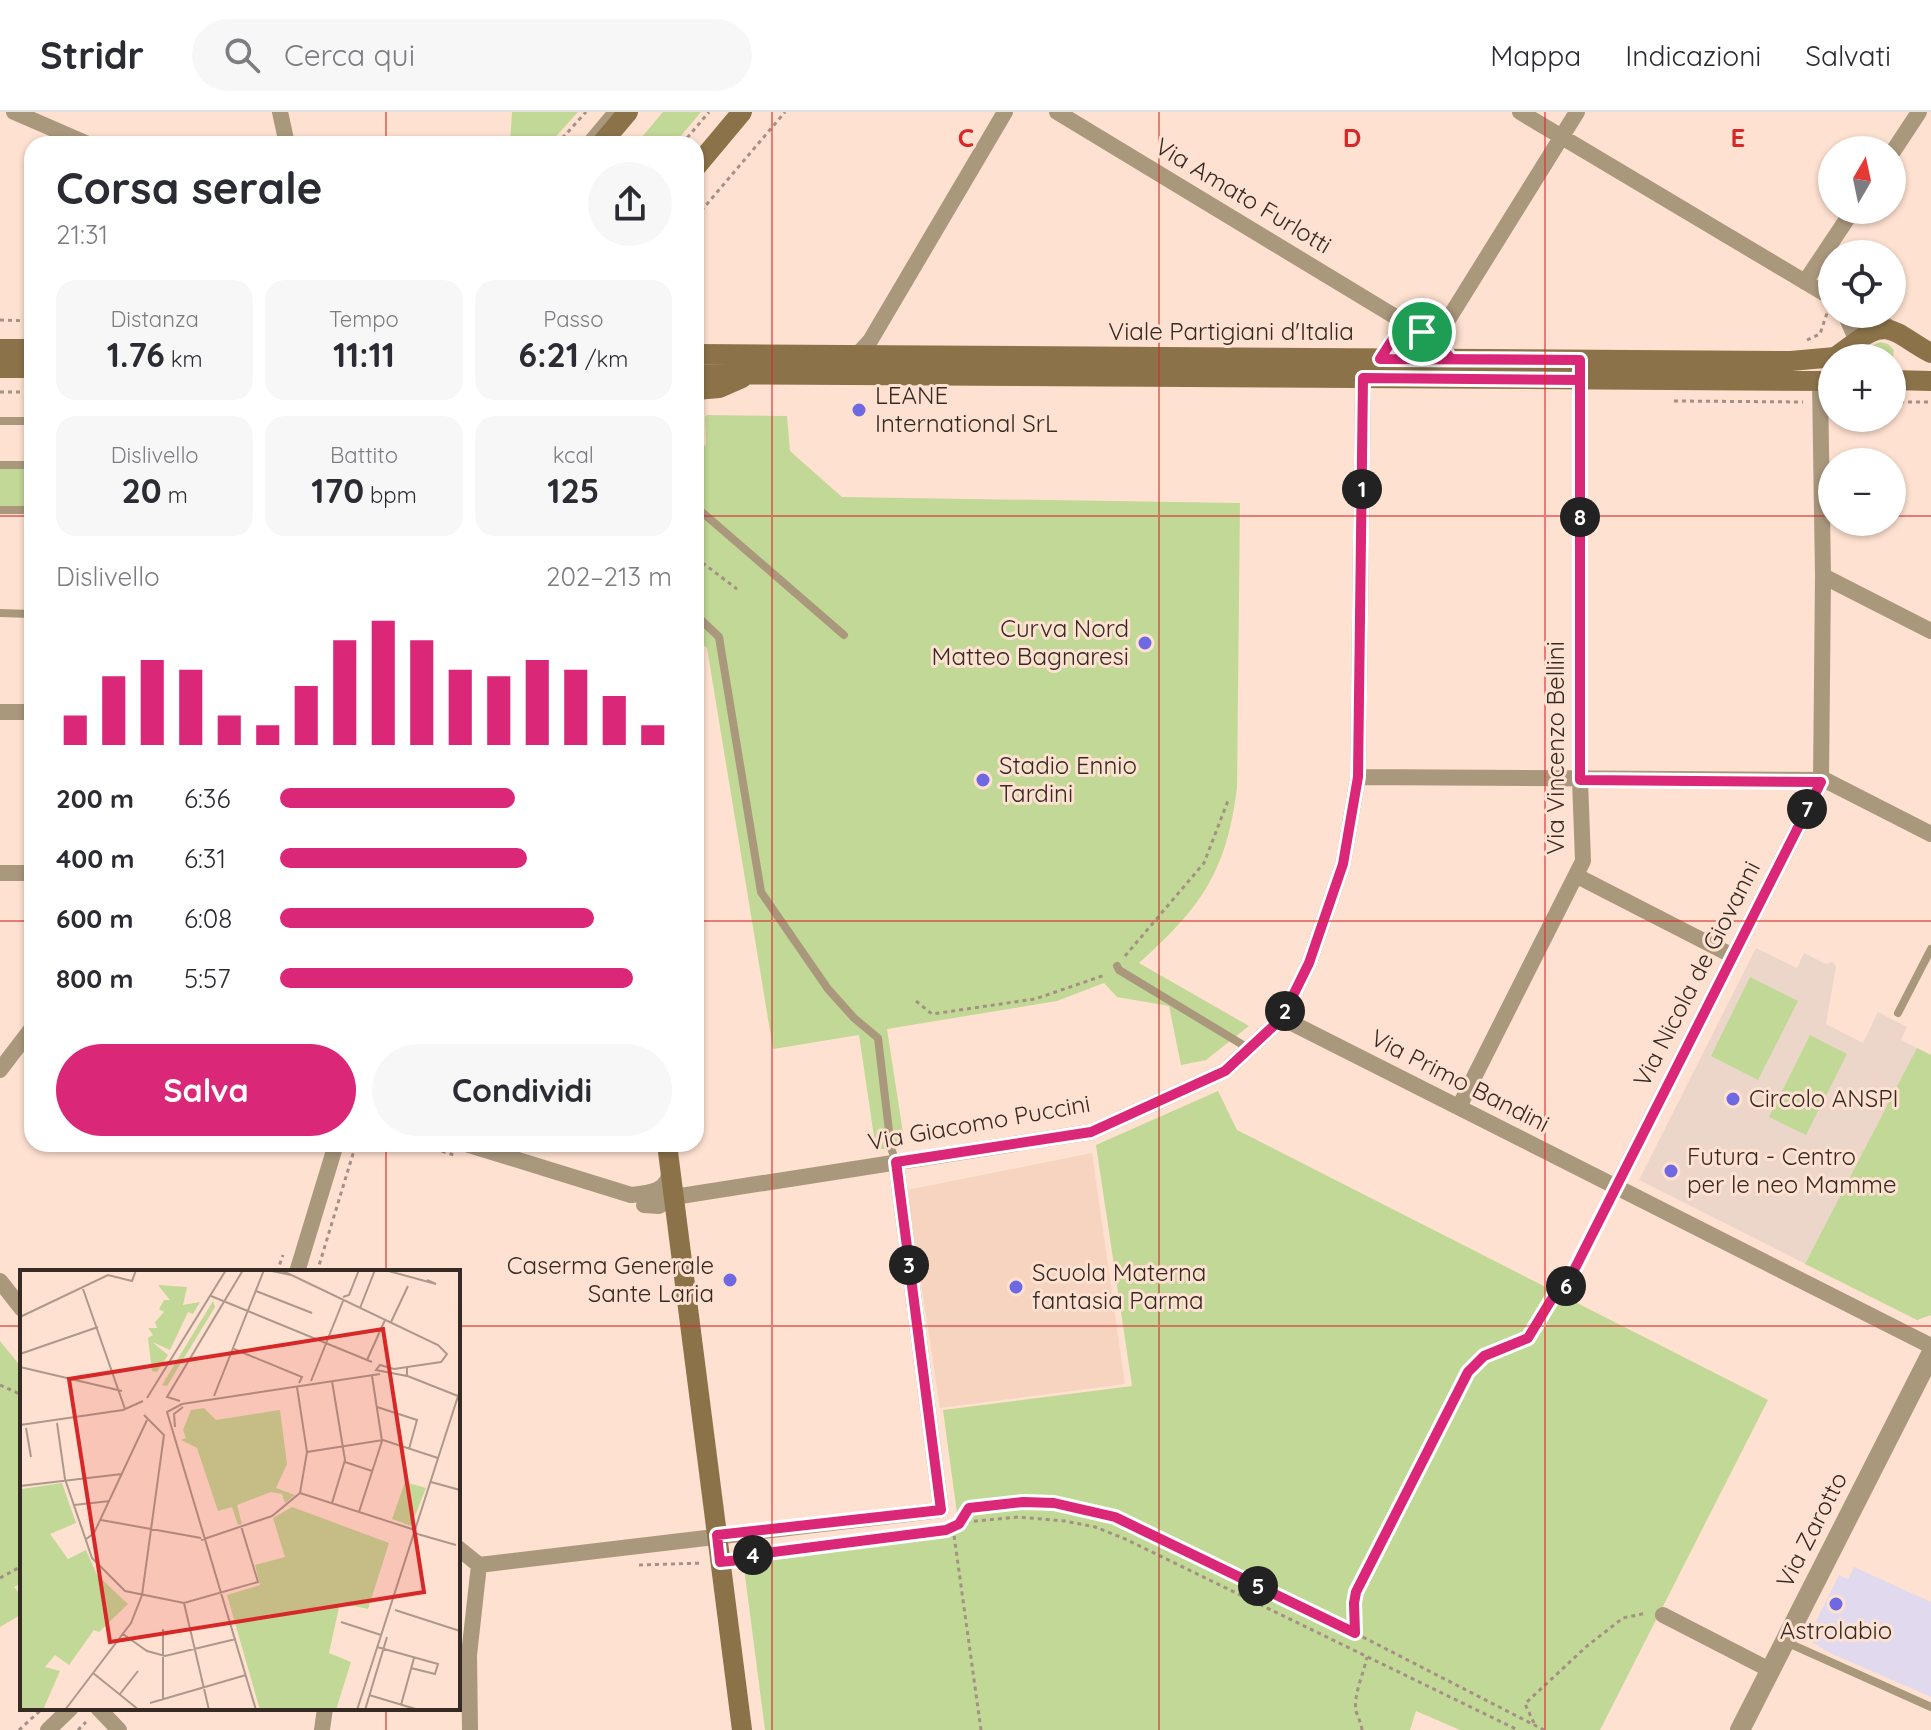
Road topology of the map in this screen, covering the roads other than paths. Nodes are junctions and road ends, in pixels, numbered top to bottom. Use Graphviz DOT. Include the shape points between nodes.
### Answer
graph roads {
  1 [pos="14,112"];
  2 [pos="280,112"];
  3 [pos="611,112"];
  4 [pos="628,112"];
  5 [pos="742,112"];
  6 [pos="1005,112"];
  7 [pos="1057,112"];
  8 [pos="1520,112"];
  9 [pos="1577,112"];
  10 [pos="1919,112"];
  11 [pos="70,136"];
  12 [pos="285,136"];
  13 [pos="591,136"];
  14 [pos="608,136"];
  15 [pos="1561,136"];
  16 [pos="1903,136"];
  17 [pos="704,157"];
  18 [pos="1844,224"];
  19 [pos="1805,282"];
  20 [pos="1818,290"];
  21 [pos="1404,322"];
  22 [pos="1890,328"];
  23 [pos="1442,329"];
  24 [pos="1901,335"];
  25 [pos="1860,344"];
  26 [pos="0,349"];
  27 [pos="24,349"];
  28 [pos="1931,353"];
  29 [pos="704,354"];
  30 [pos="856,356"];
  31 [pos="1380,359"];
  32 [pos="1451,359"];
  33 [pos="1818,359"];
  34 [pos="0,368"];
  35 [pos="24,368"];
  36 [pos="1580,370"];
  37 [pos="704,374"];
  38 [pos="765,375"];
  39 [pos="1363,378"];
  40 [pos="1906,380"];
  41 [pos="1931,381"];
  42 [pos="1818,382"];
  43 [pos="704,389"];
  44 [pos="0,421"];
  45 [pos="24,421"];
  46 [pos="1825,432"];
  47 [pos="0,465"];
  48 [pos="24,465"];
  49 [pos="0,510"];
  50 [pos="24,510"];
  51 [pos="704,514"];
  52 [pos="1823,576"];
  53 [pos="0,613"];
  54 [pos="24,614"];
  55 [pos="704,623"];
  56 [pos="1931,631"];
  57 [pos="844,635"];
  58 [pos="0,712"];
  59 [pos="24,712"];
  60 [pos="1358,777"];
  61 [pos="1580,780"];
  62 [pos="1821,782"];
  63 [pos="1931,834"];
  64 [pos="0,873"];
  65 [pos="24,873"];
  66 [pos="1577,876"];
  67 [pos="1931,949"];
  68 [pos="1733,956"];
  69 [pos="1117,966"];
  70 [pos="1898,1013"];
  71 [pos="1282,1018"];
  72 [pos="24,1038"];
  73 [pos="1248,1048"];
  74 [pos="0,1070"];
  75 [pos="1459,1107"];
  76 [pos="334,1152"];
  77 [pos="491,1152"];
  78 [pos="668,1152"];
  79 [pos="896,1162"];
  80 [pos="670,1169"];
  81 [pos="1616,1187"];
  82 [pos="628,1195"];
  83 [pos="674,1197"];
  84 [pos="644,1205"];
  85 [pos="680,1244"];
  86 [pos="298,1270"];
  87 [pos="0,1281"];
  88 [pos="1564,1290"];
  89 [pos="20,1306"];
  90 [pos="1931,1346"];
  91 [pos="1929,1364"];
  92 [pos="717,1535"];
  93 [pos="460,1550"];
  94 [pos="479,1565"];
  95 [pos="1663,1615"];
  96 [pos="1785,1641"];
  97 [pos="1770,1670"];
  98 [pos="1931,1707"];
  99 [pos="69,1710"];
  100 [pos="100,1710"];
  101 [pos="325,1710"];
  102 [pos="48,1730"];
  103 [pos="119,1730"];
  104 [pos="322,1730"];
  105 [pos="470,1730"];
  106 [pos="742,1730"];
  107 [pos="1740,1730"];
  1 -- 11 [label="street"];
  2 -- 12 [label="street"];
  3 -- 13 [label="lane"];
  4 -- 14 [label="main road"];
  5 -- 17 [label="main road"];
  6 -- 30 [label="street" via="870,341"];
  7 -- 21 [label="street, Via Amato Furlotti"];
  8 -- 15 [label="street"];
  9 -- 15 [label="street"];
  10 -- 16 [label="street"];
  15 -- 19 [label="street"];
  15 -- 23 [label="street"];
  18 -- 19 [label="street"];
  19 -- 20 [label="street"];
  21 -- 23 [label="street, Via Amato Furlotti" via="1422,332"];
  21 -- 31 [label="street"];
  22 -- 24 [label="street"];
  23 -- 32 [label="street" via="1436,339"];
  24 -- 25 [label="main road, Viale Partigiani d'Italia" via="1870,330"];
  24 -- 28 [label="main road"];
  26 -- 27 [label="main road"];
  29 -- 30 [label="main road, Viale Partigiani d'Italia"];
  30 -- 31 [label="main road, Viale Partigiani d'Italia"];
  31 -- 32 [label="main road, Viale Partigiani d'Italia"];
  32 -- 36 [label="main road, Viale Partigiani d'Italia"];
  33 -- 36 [label="main road, Viale Partigiani d'Italia"];
  34 -- 35 [label="main road"];
  36 -- 39 [label="main road, Viale Partigiani d'Italia"];
  36 -- 42 [label="main road, Viale Partigiani d'Italia"];
  36 -- 61 [label="street, Via Vincenzo Bellini"];
  37 -- 38 [label="main road, Viale Partigiani d'Italia"];
  38 -- 39 [label="main road, Viale Partigiani d'Italia"];
  38 -- 43 [label="main road"];
  39 -- 60 [label="street, Via Giacomo Puccini"];
  40 -- 41 [label="main road"];
  44 -- 45 [label="lane"];
  46 -- 52 [label="street"];
  47 -- 48 [label="lane"];
  49 -- 50 [label="lane"];
  51 -- 57 [label="lane"];
  52 -- 56 [label="street"];
  52 -- 62 [label="street"];
  53 -- 54 [label="lane"];
  55 -- 79 [label="lane" via="719,637 761,892 828,989 878,1038"];
  58 -- 59 [label="street"];
  60 -- 61 [label="street"];
  60 -- 71 [label="street, Via Giacomo Puccini" via="1343,864 1309,963"];
  61 -- 62 [label="street"];
  61 -- 66 [label="street, Via Vincenzo Bellini" via="1583,861"];
  62 -- 63 [label="street"];
  62 -- 68 [label="street, Via Nicola de Giovanni"];
  64 -- 65 [label="street"];
  66 -- 68 [label="street"];
  66 -- 75 [label="street, Via Vincenzo Bellini"];
  67 -- 70 [label="lane"];
  68 -- 81 [label="street, Via Nicola de Giovanni"];
  69 -- 73 [label="lane"];
  71 -- 73 [label="street, Via Giacomo Puccini"];
  71 -- 75 [label="street, Via Primo Bandini"];
  72 -- 74 [label="street"];
  73 -- 79 [label="street, Via Giacomo Puccini" via="1225,1071 1091,1132"];
  75 -- 81 [label="street, Via Primo Bandini"];
  76 -- 86 [label="street"];
  77 -- 82 [label="street"];
  78 -- 80 [label="main road"];
  79 -- 83 [label="street, Via Giacomo Puccini"];
  79 -- 92 [label="street" via="941,1510"];
  80 -- 82 [label="street" via="658,1190"];
  80 -- 83 [label="main road"];
  81 -- 88 [label="lane"];
  81 -- 90 [label="street, Via Primo Bandini"];
  82 -- 84 [label="street"];
  83 -- 84 [label="street, Via Giacomo Puccini" via="659,1206"];
  83 -- 85 [label="main road"];
  84 -- 85 [label="street" via="670,1224"];
  85 -- 92 [label="main road"];
  87 -- 89 [label="street"];
  91 -- 96 [label="street, Via Zarotto"];
  92 -- 94 [label="street"];
  92 -- 106 [label="main road"];
  93 -- 94 [label="street"];
  94 -- 105 [label="street" via="469,1655"];
  95 -- 97 [label="street"];
  96 -- 97 [label="street, Via Zarotto"];
  96 -- 98 [label="lane"];
  97 -- 107 [label="street, Via Zarotto"];
  99 -- 102 [label="street"];
  100 -- 103 [label="street"];
  101 -- 104 [label="street"];
}
